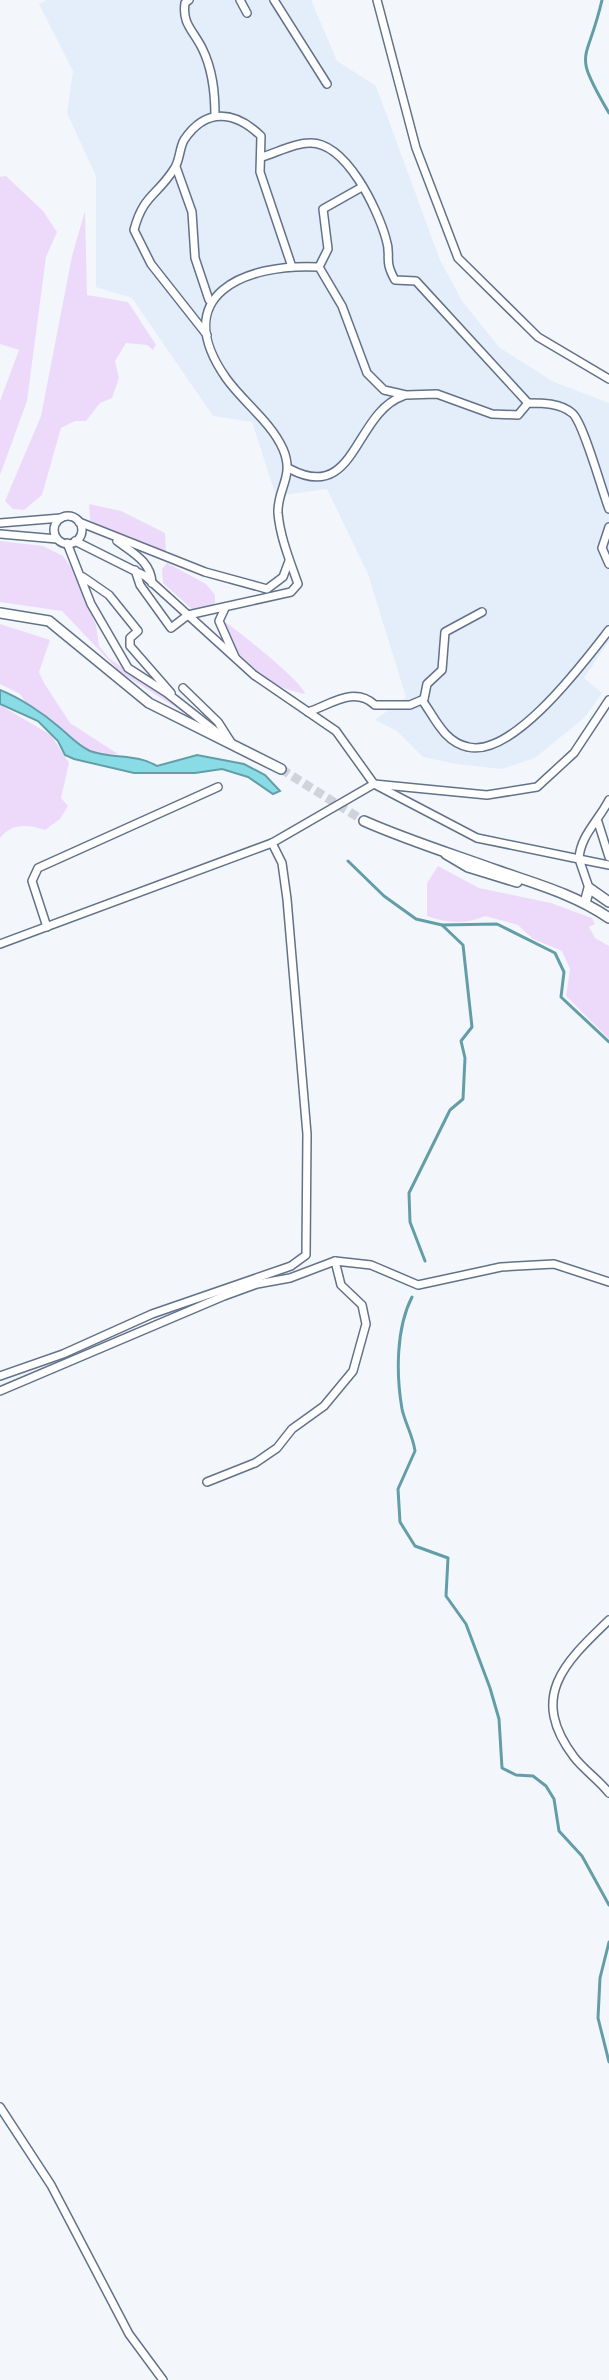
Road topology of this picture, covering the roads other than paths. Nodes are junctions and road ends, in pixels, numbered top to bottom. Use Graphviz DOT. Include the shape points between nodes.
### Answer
graph roads {
  1 [pos="189,0"];
  2 [pos="240,0"];
  3 [pos="274,0"];
  4 [pos="377,0"];
  5 [pos="247,13"];
  6 [pos="327,84"];
  7 [pos="215,116"];
  8 [pos="262,157"];
  9 [pos="176,167"];
  10 [pos="362,187"];
  11 [pos="292,267"];
  12 [pos="319,267"];
  13 [pos="209,300"];
  14 [pos="208,337"];
  15 [pos="609,379"];
  16 [pos="406,395"];
  17 [pos="528,403"];
  18 [pos="290,469"];
  19 [pos="609,509"];
  20 [pos="61,518"];
  21 [pos="79,522"];
  22 [pos="0,523"];
  23 [pos="609,527"];
  24 [pos="94,528"];
  25 [pos="0,534"];
  26 [pos="57,539"];
  27 [pos="71,542"];
  28 [pos="289,559"];
  29 [pos="609,564"];
  30 [pos="135,570"];
  31 [pos="83,577"];
  32 [pos="152,583"];
  33 [pos="143,590"];
  34 [pos="166,596"];
  35 [pos="154,605"];
  36 [pos="225,608"];
  37 [pos="482,612"];
  38 [pos="0,613"];
  39 [pos="188,615"];
  40 [pos="609,630"];
  41 [pos="235,658"];
  42 [pos="183,688"];
  43 [pos="175,699"];
  44 [pos="422,700"];
  45 [pos="609,700"];
  46 [pos="308,712"];
  47 [pos="233,745"];
  48 [pos="281,769"];
  49 [pos="374,784"];
  50 [pos="218,787"];
  51 [pos="609,800"];
  52 [pos="364,821"];
  53 [pos="598,822"];
  54 [pos="272,843"];
  55 [pos="609,857"];
  56 [pos="579,859"];
  57 [pos="609,865"];
  58 [pos="589,888"];
  59 [pos="609,902"];
  60 [pos="585,903"];
  61 [pos="609,918"];
  62 [pos="47,927"];
  63 [pos="0,944"];
  64 [pos="335,1261"];
  65 [pos="609,1282"];
  66 [pos="0,1376"];
  67 [pos="0,1391"];
  68 [pos="207,1482"];
  69 [pos="609,1620"];
  70 [pos="609,1793"];
  71 [pos="0,2107"];
  72 [pos="163,2380"];
  1 -- 7 [label="street" via="183,18 215,86"];
  2 -- 5 [label="street"];
  3 -- 6 [label="street"];
  4 -- 15 [label="street" via="416,148 458,258 538,337"];
  7 -- 8 [label="street" via="226,114 248,124 261,136"];
  7 -- 9 [label="street" via="204,118 183,142"];
  8 -- 10 [label="street" via="310,142 332,149"];
  8 -- 11 [label="street" via="260,172"];
  9 -- 13 [label="street" via="192,212 195,258"];
  9 -- 14 [label="street" via="140,207 134,230 151,264"];
  10 -- 12 [label="street" via="323,209 328,249"];
  10 -- 17 [label="street" via="388,243 386,264 395,280 416,281"];
  11 -- 12 [label="street"];
  11 -- 13 [label="street" via="231,281"];
  12 -- 16 [label="street" via="342,306 367,373 384,390"];
  13 -- 14 [label="street"];
  14 -- 18 [label="street" via="225,376 282,447"];
  16 -- 17 [label="street" via="437,394 492,414 518,415"];
  16 -- 18 [label="street" via="387,401 376,412 347,462 333,473 305,478"];
  17 -- 19 [label="street" via="550,403 573,413"];
  18 -- 28 [label="street" via="278,510"];
  20 -- 21 [label="street"];
  20 -- 22 [label="street"];
  20 -- 26 [label="street" via="55,526"];
  21 -- 24 [label="street"];
  21 -- 27 [label="street" via="81,531"];
  23 -- 29 [label="street" via="602,548"];
  24 -- 28 [label="street" via="235,583 267,589 283,577"];
  24 -- 32 [label="street" via="143,561 152,571"];
  25 -- 26 [label="street"];
  26 -- 27 [label="street"];
  27 -- 30 [label="street"];
  27 -- 31 [label="street"];
  28 -- 36 [label="street" via="298,584 291,592"];
  30 -- 32 [label="street"];
  30 -- 33 [label="street"];
  31 -- 43 [label="street" via="98,618 128,668"];
  31 -- 43 [label="street" via="109,595 139,633 130,638 136,657 164,681"];
  32 -- 33 [label="street"];
  32 -- 34 [label="street"];
  33 -- 35 [label="street"];
  34 -- 35 [label="street"];
  34 -- 39 [label="street"];
  35 -- 39 [label="street" via="171,628"];
  36 -- 39 [label="street"];
  36 -- 41 [label="street" via="219,621"];
  37 -- 44 [label="street" via="445,632 442,670 427,684"];
  38 -- 47 [label="street" via="49,621 149,703"];
  39 -- 41 [label="street"];
  40 -- 44 [label="street" via="568,683 502,742 482,748 452,740"];
  41 -- 46 [label="street"];
  42 -- 47 [label="street"];
  43 -- 47 [label="street"];
  44 -- 46 [label="street" via="375,705 354,693"];
  45 -- 49 [label="street" via="574,753 537,787 487,795"];
  46 -- 49 [label="street" via="336,731"];
  47 -- 48 [label="street"];
  49 -- 54 [label="street"];
  49 -- 56 [label="street" via="477,838"];
  50 -- 62 [label="street" via="38,868 32,881"];
  51 -- 53 [label="street"];
  52 -- 60 [label="street"];
  53 -- 55 [label="street"];
  53 -- 56 [label="street" via="584,838"];
  54 -- 62 [label="street"];
  54 -- 66 [label="street" via="282,863 287,899 307,1134 306,1255 291,1266 152,1314"];
  56 -- 57 [label="street"];
  56 -- 58 [label="street"];
  58 -- 59 [label="street"];
  58 -- 60 [label="street"];
  60 -- 61 [label="street"];
  62 -- 63 [label="street"];
  64 -- 65 [label="street" via="371,1265 418,1285 501,1267 554,1264"];
  64 -- 67 [label="street" via="211,1301"];
  64 -- 68 [label="street" via="341,1285 362,1305 366,1324 353,1371 277,1448"];
  69 -- 70 [label="street" via="583,1644 550,1696 551,1713 574,1757"];
  71 -- 72 [label="street" via="51,2185 129,2334"];
}
